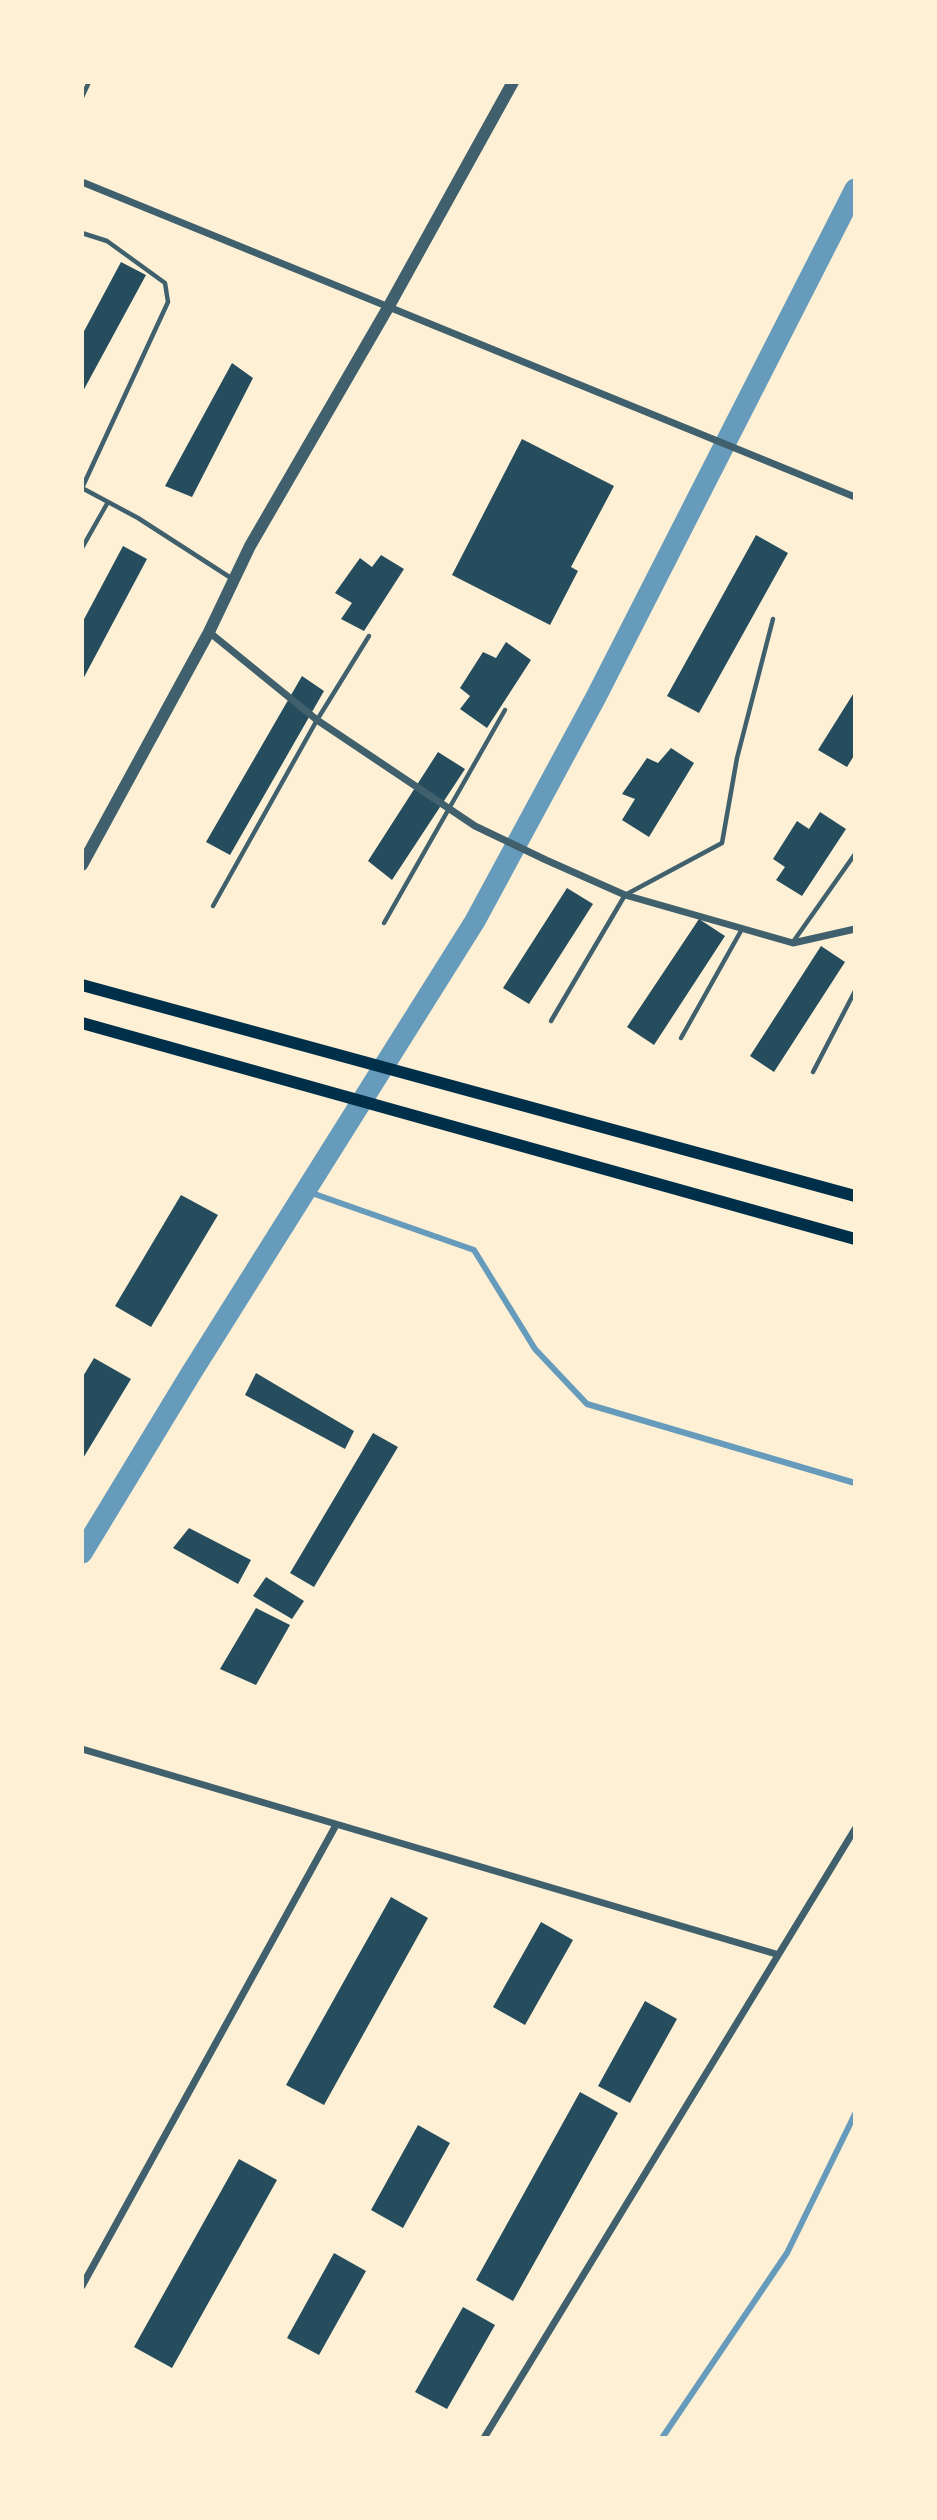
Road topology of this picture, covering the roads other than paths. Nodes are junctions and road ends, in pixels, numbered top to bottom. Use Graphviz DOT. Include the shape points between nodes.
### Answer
graph roads {
  1 [pos="89,82"];
  2 [pos="513,82"];
  3 [pos="82,97"];
  4 [pos="82,182"];
  5 [pos="82,233"];
  6 [pos="388,306"];
  7 [pos="855,497"];
  8 [pos="108,502"];
  9 [pos="82,548"];
  10 [pos="235,580"];
  11 [pos="774,619"];
  12 [pos="209,632"];
  13 [pos="369,636"];
  14 [pos="505,710"];
  15 [pos="317,720"];
  16 [pos="448,808"];
  17 [pos="855,854"];
  18 [pos="82,865"];
  19 [pos="625,895"];
  20 [pos="213,906"];
  21 [pos="384,923"];
  22 [pos="742,929"];
  23 [pos="855,929"];
  24 [pos="793,943"];
  25 [pos="82,985"];
  26 [pos="855,991"];
  27 [pos="551,1021"];
  28 [pos="82,1023"];
  29 [pos="681,1038"];
  30 [pos="813,1072"];
  31 [pos="855,1196"];
  32 [pos="855,1239"];
  33 [pos="82,1749"];
  34 [pos="337,1825"];
  35 [pos="855,1829"];
  36 [pos="776,1954"];
  37 [pos="82,2286"];
  38 [pos="484,2438"];
  1 -- 3 [label="lane"];
  2 -- 6 [label="street"];
  4 -- 6 [label="street"];
  5 -- 8 [label="lane" via="107,241 165,283 168,302 82,488"];
  6 -- 7 [label="street"];
  6 -- 10 [label="street"];
  8 -- 9 [label="lane"];
  8 -- 10 [label="lane"];
  10 -- 12 [label="street"];
  11 -- 19 [label="lane" via="737,758 722,843"];
  12 -- 15 [label="street"];
  12 -- 18 [label="street"];
  13 -- 15 [label="lane"];
  14 -- 16 [label="lane"];
  15 -- 16 [label="street"];
  15 -- 20 [label="lane"];
  16 -- 19 [label="street" via="475,826"];
  16 -- 21 [label="lane"];
  17 -- 24 [label="lane"];
  19 -- 22 [label="street"];
  19 -- 27 [label="lane"];
  22 -- 24 [label="street"];
  22 -- 29 [label="lane"];
  23 -- 24 [label="street"];
  25 -- 31 [label="main road"];
  26 -- 30 [label="lane"];
  28 -- 32 [label="main road"];
  33 -- 34 [label="street"];
  34 -- 36 [label="street"];
  34 -- 37 [label="street"];
  35 -- 36 [label="street"];
  36 -- 38 [label="street"];
}
